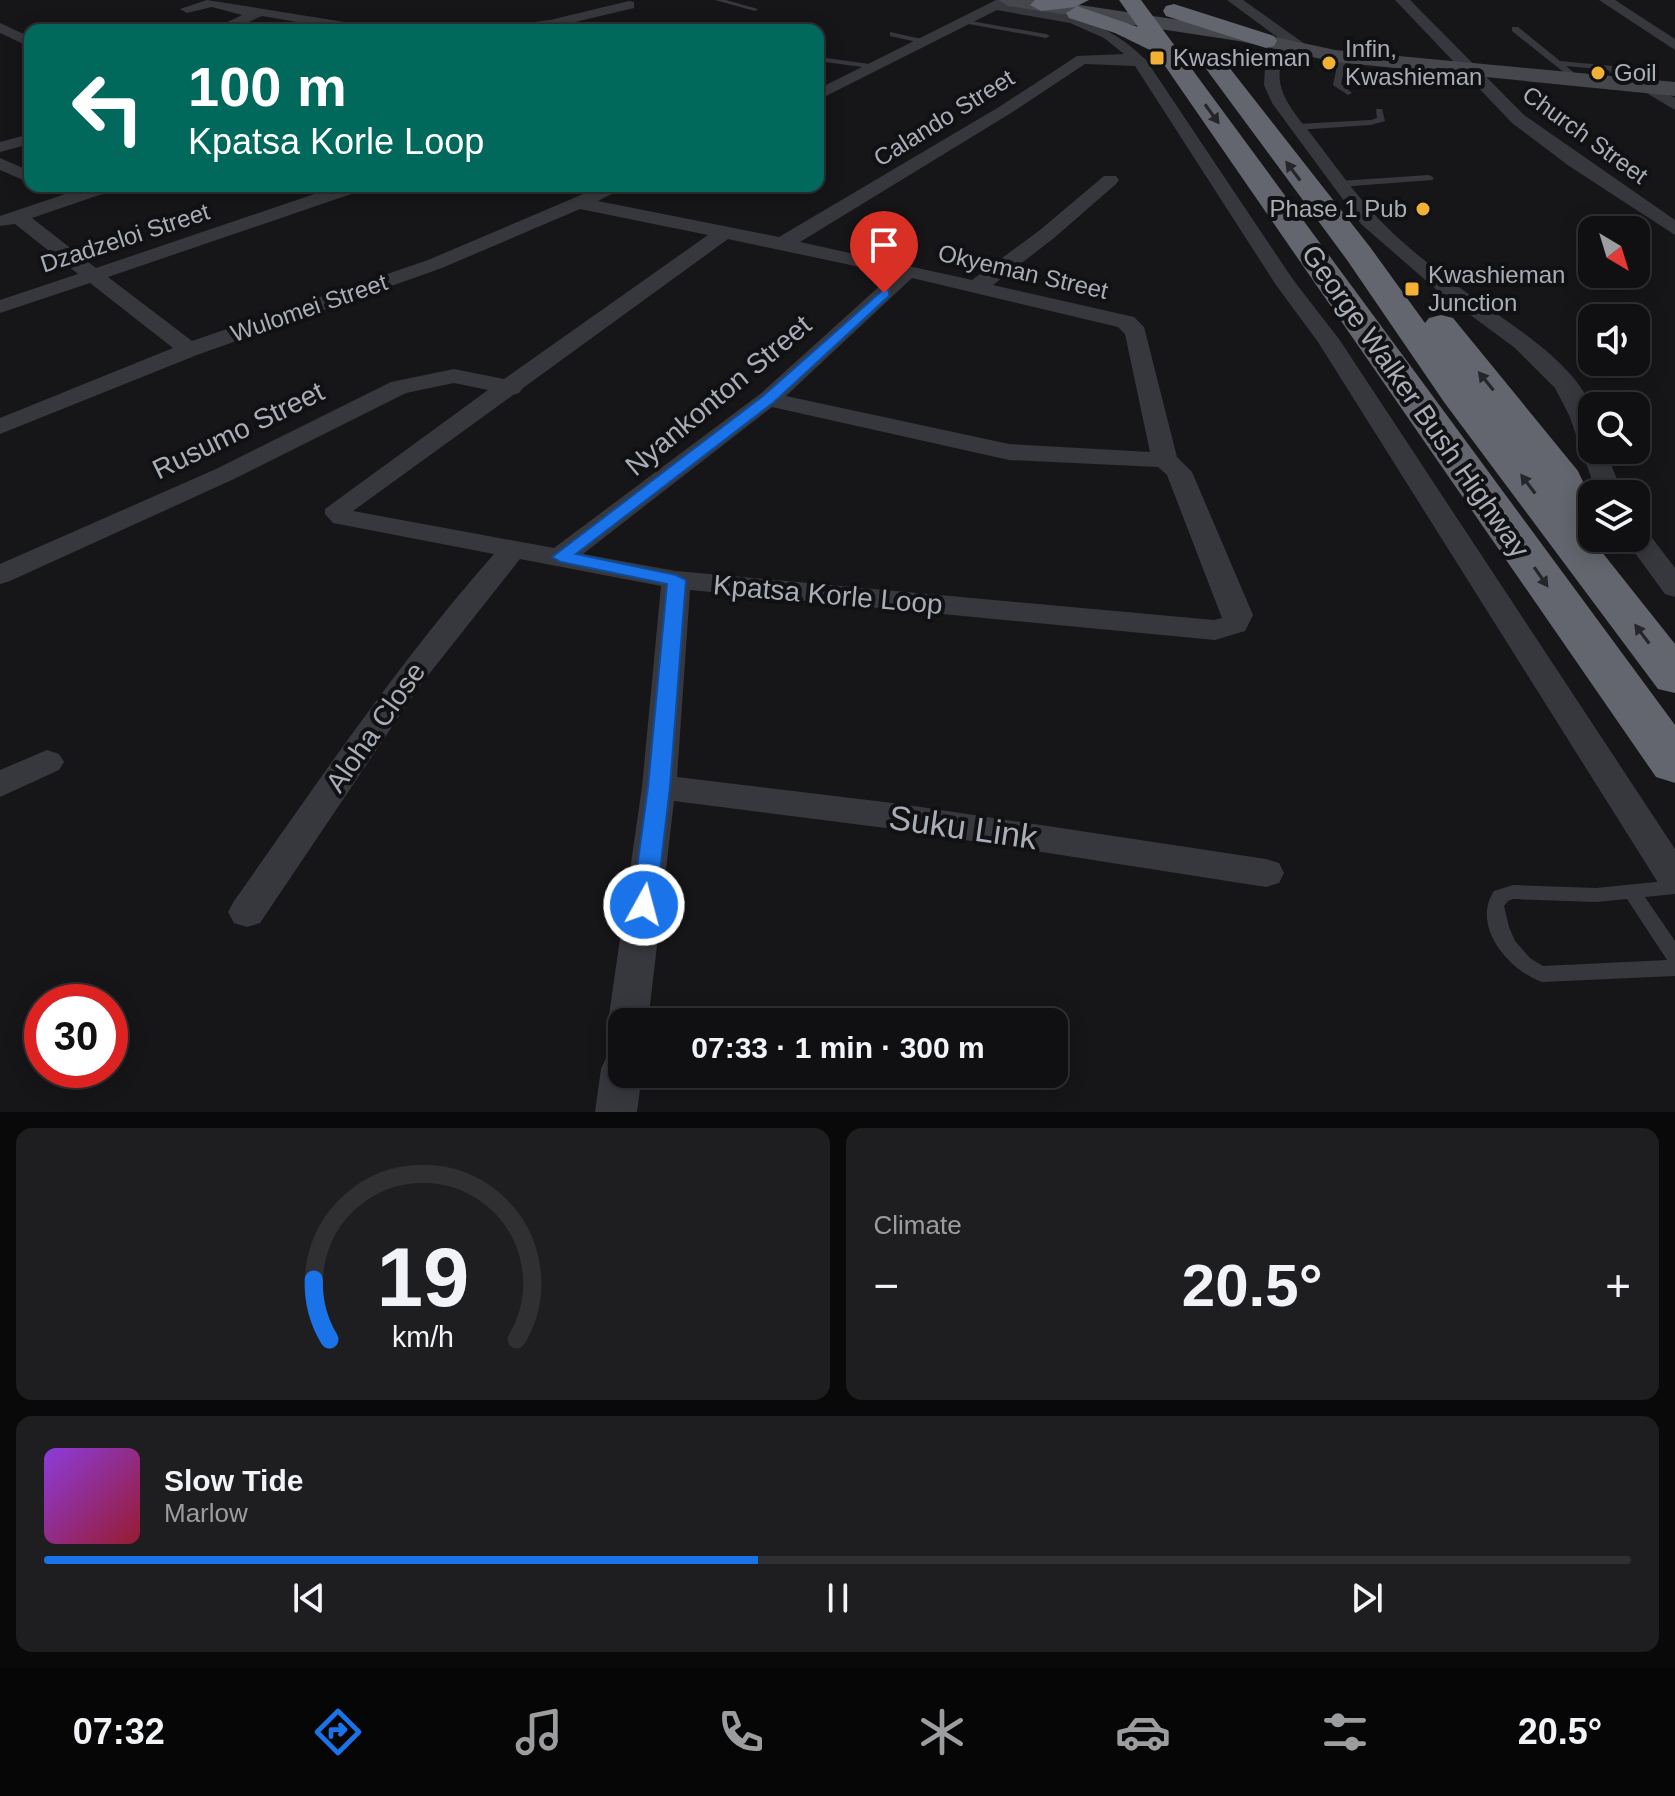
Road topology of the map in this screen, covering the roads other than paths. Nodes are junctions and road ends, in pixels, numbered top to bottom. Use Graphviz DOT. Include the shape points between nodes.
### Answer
graph roads {
  1 [pos="718,0"];
  2 [pos="1234,0"];
  3 [pos="1402,0"];
  4 [pos="1606,0"];
  5 [pos="1020,2"];
  6 [pos="1077,6"];
  7 [pos="628,8"];
  8 [pos="187,9"];
  9 [pos="755,9"];
  10 [pos="255,14"];
  11 [pos="965,22"];
  12 [pos="232,24"];
  13 [pos="335,24"];
  14 [pos="550,24"];
  15 [pos="1159,25"];
  16 [pos="0,27"];
  17 [pos="1515,29"];
  18 [pos="893,34"];
  19 [pos="1046,36"];
  20 [pos="24,40"];
  21 [pos="926,42"];
  22 [pos="1675,46"];
  23 [pos="1289,48"];
  24 [pos="1343,57"];
  25 [pos="824,60"];
  26 [pos="1557,63"];
  27 [pos="877,67"];
  28 [pos="1239,70"];
  29 [pos="1474,71"];
  30 [pos="1579,80"];
  31 [pos="1637,85"];
  32 [pos="1675,89"];
  33 [pos="824,92"];
  34 [pos="1348,93"];
  35 [pos="1675,105"];
  36 [pos="1379,111"];
  37 [pos="1297,127"];
  38 [pos="24,141"];
  39 [pos="0,147"];
  40 [pos="0,163"];
  41 [pos="24,175"];
  42 [pos="1429,178"];
  43 [pos="1110,180"];
  44 [pos="1339,184"];
  45 [pos="56,192"];
  46 [pos="88,192"];
  47 [pos="338,192"];
  48 [pos="604,192"];
  49 [pos="68,198"];
  50 [pos="579,203"];
  51 [pos="9,219"];
  52 [pos="1675,229"];
  53 [pos="723,233"];
  54 [pos="782,244"];
  55 [pos="907,272"];
  56 [pos="96,275"];
  57 [pos="976,287"];
  58 [pos="0,307"];
  59 [pos="1126,322"];
  60 [pos="189,350"];
  61 [pos="511,388"];
  62 [pos="768,399"];
  63 [pos="1578,405"];
  64 [pos="0,427"];
  65 [pos="1165,460"];
  66 [pos="513,549"];
  67 [pos="1648,552"];
  68 [pos="561,557"];
  69 [pos="0,575"];
  70 [pos="676,580"];
  71 [pos="1675,588"];
  72 [pos="1675,677"];
  73 [pos="47,762"];
  74 [pos="1675,764"];
  75 [pos="0,785"];
  76 [pos="659,787"];
  77 [pos="1266,873"];
  78 [pos="1675,879"];
  79 [pos="1675,887"];
  80 [pos="1631,891"];
  81 [pos="247,912"];
  82 [pos="1675,956"];
  83 [pos="1675,968"];
  84 [pos="630,1008"];
  85 [pos="619,1088"];
  86 [pos="616,1112"];
  1 -- 9 [label="lane"];
  2 -- 23 [label="street"];
  3 -- 29 [label="street, Church Street"];
  4 -- 22 [label="street"];
  5 -- 6 [label="highway"];
  5 -- 11 [label="street"];
  5 -- 15 [label="main road"];
  5 -- 15 [label="street" via="1115,36"];
  6 -- 15 [label="main road"];
  6 -- 15 [label="highway" via="1123,28"];
  7 -- 14 [label="street"];
  8 -- 10 [label="street" via="212,3"];
  10 -- 12 [label="street"];
  10 -- 13 [label="street"];
  11 -- 19 [label="lane"];
  11 -- 21 [label="street"];
  15 -- 23 [label="highway"];
  15 -- 28 [label="highway, George Walker Bush Highway"];
  15 -- 54 [label="street, Calando Street" via="1082,59"];
  15 -- 74 [label="highway, George Walker Bush Highway, one-way"];
  15 -- 78 [label="street" via="1286,285 1328,339"];
  16 -- 20 [label="street"];
  17 -- 26 [label="lane"];
  18 -- 21 [label="lane"];
  21 -- 27 [label="street"];
  23 -- 24 [label="main road"];
  23 -- 28 [label="highway"];
  23 -- 37 [label="street" via="1269,79"];
  24 -- 29 [label="main road"];
  24 -- 34 [label="lane" via="1337,85"];
  25 -- 27 [label="lane"];
  26 -- 30 [label="lane"];
  26 -- 31 [label="lane" via="1610,68"];
  27 -- 33 [label="street"];
  72 -- 28 [label="highway, George Walker Bush Highway, one-way" via="1610,591 1558,471 1438,321 1359,254"];
  29 -- 30 [label="main road"];
  29 -- 52 [label="street, Church Street" via="1519,120"];
  30 -- 31 [label="main road"];
  31 -- 32 [label="main road"];
  31 -- 35 [label="street"];
  36 -- 37 [label="lane" via="1382,119 1371,122"];
  37 -- 44 [label="street"];
  38 -- 39 [label="street"];
  40 -- 41 [label="street"];
  42 -- 44 [label="lane"];
  43 -- 57 [label="street"];
  44 -- 63 [label="street" via="1444,286 1541,359"];
  45 -- 49 [label="street"];
  46 -- 49 [label="street"];
  47 -- 56 [label="street, Dzadzeloi Street"];
  48 -- 50 [label="street, Wulomei Street"];
  49 -- 51 [label="street"];
  50 -- 53 [label="street, Okyeman Street"];
  50 -- 60 [label="street, Wulomei Street" via="435,264"];
  51 -- 56 [label="street"];
  53 -- 54 [label="street, Okyeman Street"];
  53 -- 61 [label="street, Kpatsa Korle Loop"];
  54 -- 55 [label="street, Okyeman Street"];
  55 -- 57 [label="street, Okyeman Street"];
  55 -- 62 [label="street, Nyankonton Street"];
  56 -- 58 [label="street, Dzadzeloi Street"];
  56 -- 60 [label="street"];
  57 -- 59 [label="street, Okyeman Street"];
  59 -- 65 [label="street, Kpatsa Korle Loop" via="1136,332"];
  60 -- 64 [label="street, Wulomei Street"];
  61 -- 66 [label="street, Kpatsa Korle Loop" via="338,509 338,514"];
  61 -- 69 [label="street, Rusumo Street" via="454,376 399,387 225,474"];
  62 -- 65 [label="street" via="1009,452"];
  62 -- 68 [label="street, Nyankonton Street"];
  65 -- 70 [label="street, Kpatsa Korle Loop" via="1179,472 1238,615 1226,628"];
  66 -- 68 [label="street, Kpatsa Korle Loop"];
  66 -- 81 [label="street, Aloha Close" via="412,672"];
  67 -- 71 [label="street"];
  68 -- 70 [label="street, Kpatsa Korle Loop"];
  70 -- 76 [label="street"];
  73 -- 75 [label="street"];
  76 -- 77 [label="street, Suku Link" via="901,817"];
  76 -- 84 [label="street"];
  79 -- 80 [label="lane"];
  80 -- 82 [label="lane"];
  80 -- 83 [label="lane" via="1571,896 1513,892 1497,900 1496,911 1512,955 1542,974"];
  85 -- 86 [label="street"];
}
